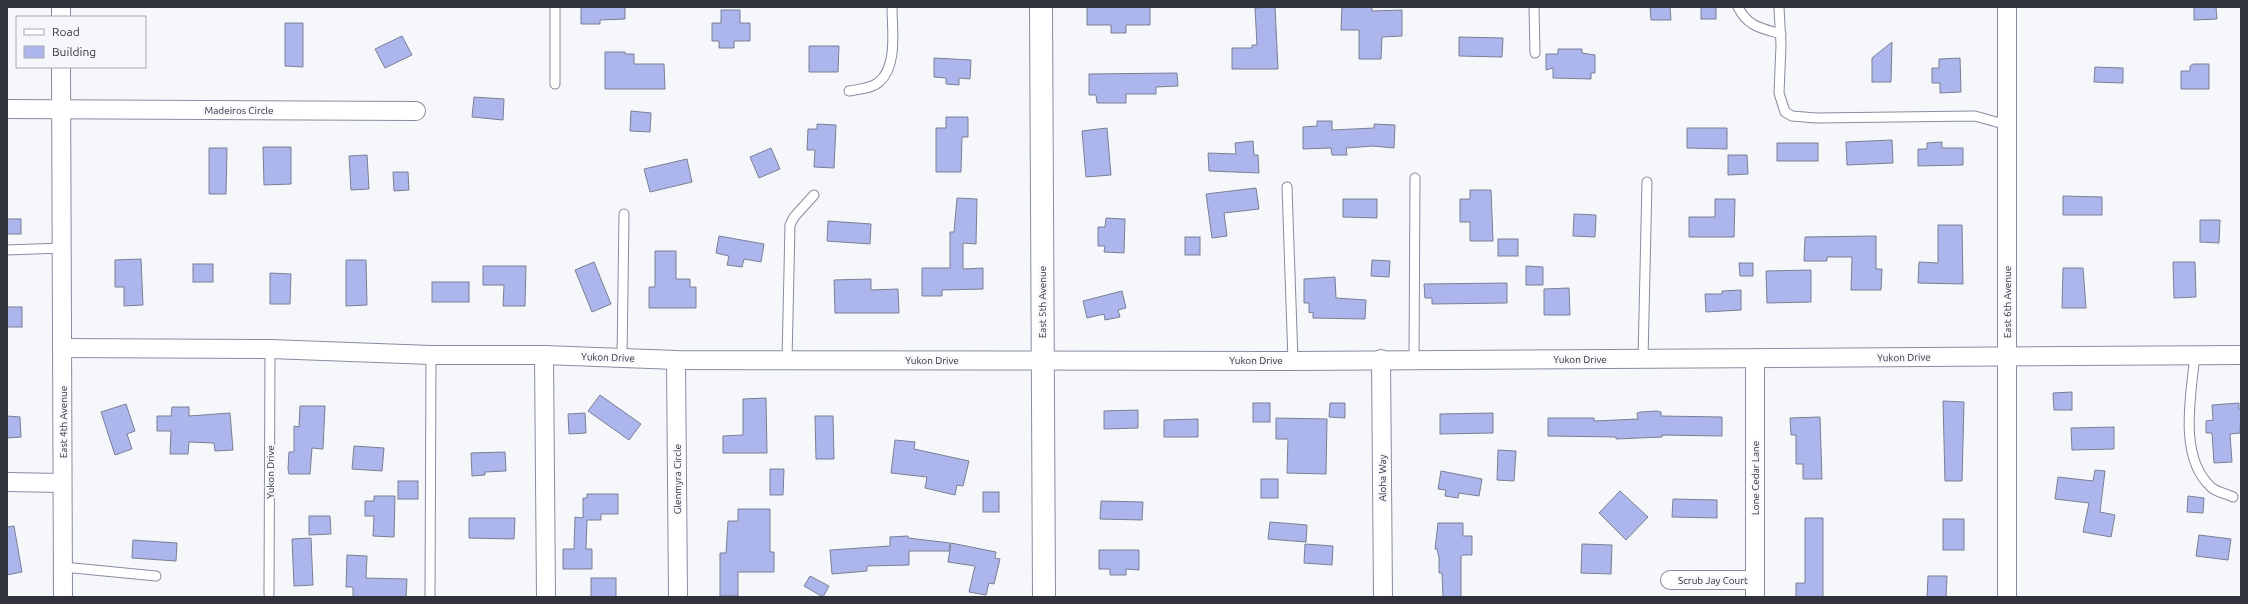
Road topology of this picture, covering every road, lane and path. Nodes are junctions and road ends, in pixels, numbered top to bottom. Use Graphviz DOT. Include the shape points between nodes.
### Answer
graph roads {
  1 [pos="555,7"];
  2 [pos="892,7"];
  3 [pos="1041,7"];
  4 [pos="1534,7"];
  5 [pos="1738,7"];
  6 [pos="1780,7"];
  7 [pos="2006,7"];
  8 [pos="1781,34"];
  9 [pos="1535,53"];
  10 [pos="61,68"];
  11 [pos="555,84"];
  12 [pos="850,91"];
  13 [pos="7,109"];
  14 [pos="61,109"];
  15 [pos="416,111"];
  16 [pos="2006,125"];
  17 [pos="1415,178"];
  18 [pos="1647,182"];
  19 [pos="1287,187"];
  20 [pos="814,195"];
  21 [pos="624,214"];
  22 [pos="62,248"];
  23 [pos="7,250"];
  24 [pos="63,348"];
  25 [pos="270,349"];
  26 [pos="431,355"];
  27 [pos="544,355"];
  28 [pos="2195,355"];
  29 [pos="2241,355"];
  30 [pos="2006,356"];
  31 [pos="622,358"];
  32 [pos="1381,359"];
  33 [pos="1414,359"];
  34 [pos="1643,359"];
  35 [pos="1755,359"];
  36 [pos="676,360"];
  37 [pos="787,360"];
  38 [pos="1042,360"];
  39 [pos="1293,361"];
  40 [pos="7,482"];
  41 [pos="62,483"];
  42 [pos="2233,497"];
  43 [pos="63,567"];
  44 [pos="156,576"];
  45 [pos="1670,580"];
  46 [pos="1755,589"];
  47 [pos="269,594"];
  48 [pos="63,597"];
  49 [pos="430,597"];
  50 [pos="546,597"];
  51 [pos="678,597"];
  52 [pos="1044,597"];
  53 [pos="1383,597"];
  54 [pos="2007,597"];
  1 -- 11 [label="lane"];
  2 -- 12 [label="lane" via="891,55 888,69 879,82"];
  3 -- 38 [label="street, East 5th Avenue"];
  4 -- 9 [label="lane"];
  5 -- 8 [label="lane" via="1744,18 1752,25"];
  6 -- 8 [label="lane"];
  7 -- 16 [label="street, East 6th Avenue"];
  8 -- 16 [label="lane" via="1779,93 1785,112 1792,116 1974,116"];
  10 -- 14 [label="street, East 4th Avenue"];
  13 -- 14 [label="street, Madeiros Circle"];
  14 -- 15 [label="street, Madeiros Circle"];
  14 -- 22 [label="street, East 4th Avenue"];
  16 -- 30 [label="street, East 6th Avenue"];
  17 -- 33 [label="lane"];
  18 -- 34 [label="lane"];
  19 -- 39 [label="lane"];
  20 -- 37 [label="lane" via="790,225"];
  21 -- 31 [label="lane"];
  22 -- 23 [label="lane"];
  22 -- 24 [label="street, East 4th Avenue"];
  24 -- 25 [label="street, Yukon Drive"];
  24 -- 41 [label="street, East 4th Avenue"];
  25 -- 26 [label="street, Yukon Drive"];
  25 -- 47 [label="lane, Yukon Drive"];
  26 -- 27 [label="street, Yukon Drive"];
  26 -- 49 [label="lane"];
  27 -- 31 [label="street, Yukon Drive"];
  27 -- 50 [label="street"];
  28 -- 29 [label="street, Yukon Drive"];
  28 -- 30 [label="street, Yukon Drive"];
  28 -- 42 [label="lane" via="2190,441 2196,468 2212,488"];
  30 -- 35 [label="street, Yukon Drive"];
  30 -- 54 [label="street, East 6th Avenue"];
  31 -- 36 [label="street, Yukon Drive"];
  32 -- 33 [label="street, Yukon Drive"];
  32 -- 39 [label="street, Yukon Drive"];
  32 -- 53 [label="street, Aloha Way"];
  33 -- 34 [label="street, Yukon Drive"];
  34 -- 35 [label="street, Yukon Drive"];
  35 -- 46 [label="street, Lone Cedar Lane"];
  36 -- 37 [label="street, Yukon Drive"];
  36 -- 51 [label="street, Glenmyra Circle"];
  37 -- 38 [label="street, Yukon Drive"];
  38 -- 39 [label="street, Yukon Drive"];
  38 -- 52 [label="street, East 5th Avenue"];
  40 -- 41 [label="street"];
  41 -- 43 [label="street, East 4th Avenue"];
  43 -- 44 [label="lane"];
  43 -- 48 [label="street, East 4th Avenue"];
  45 -- 46 [label="street, Scrub Jay Court"];
}
